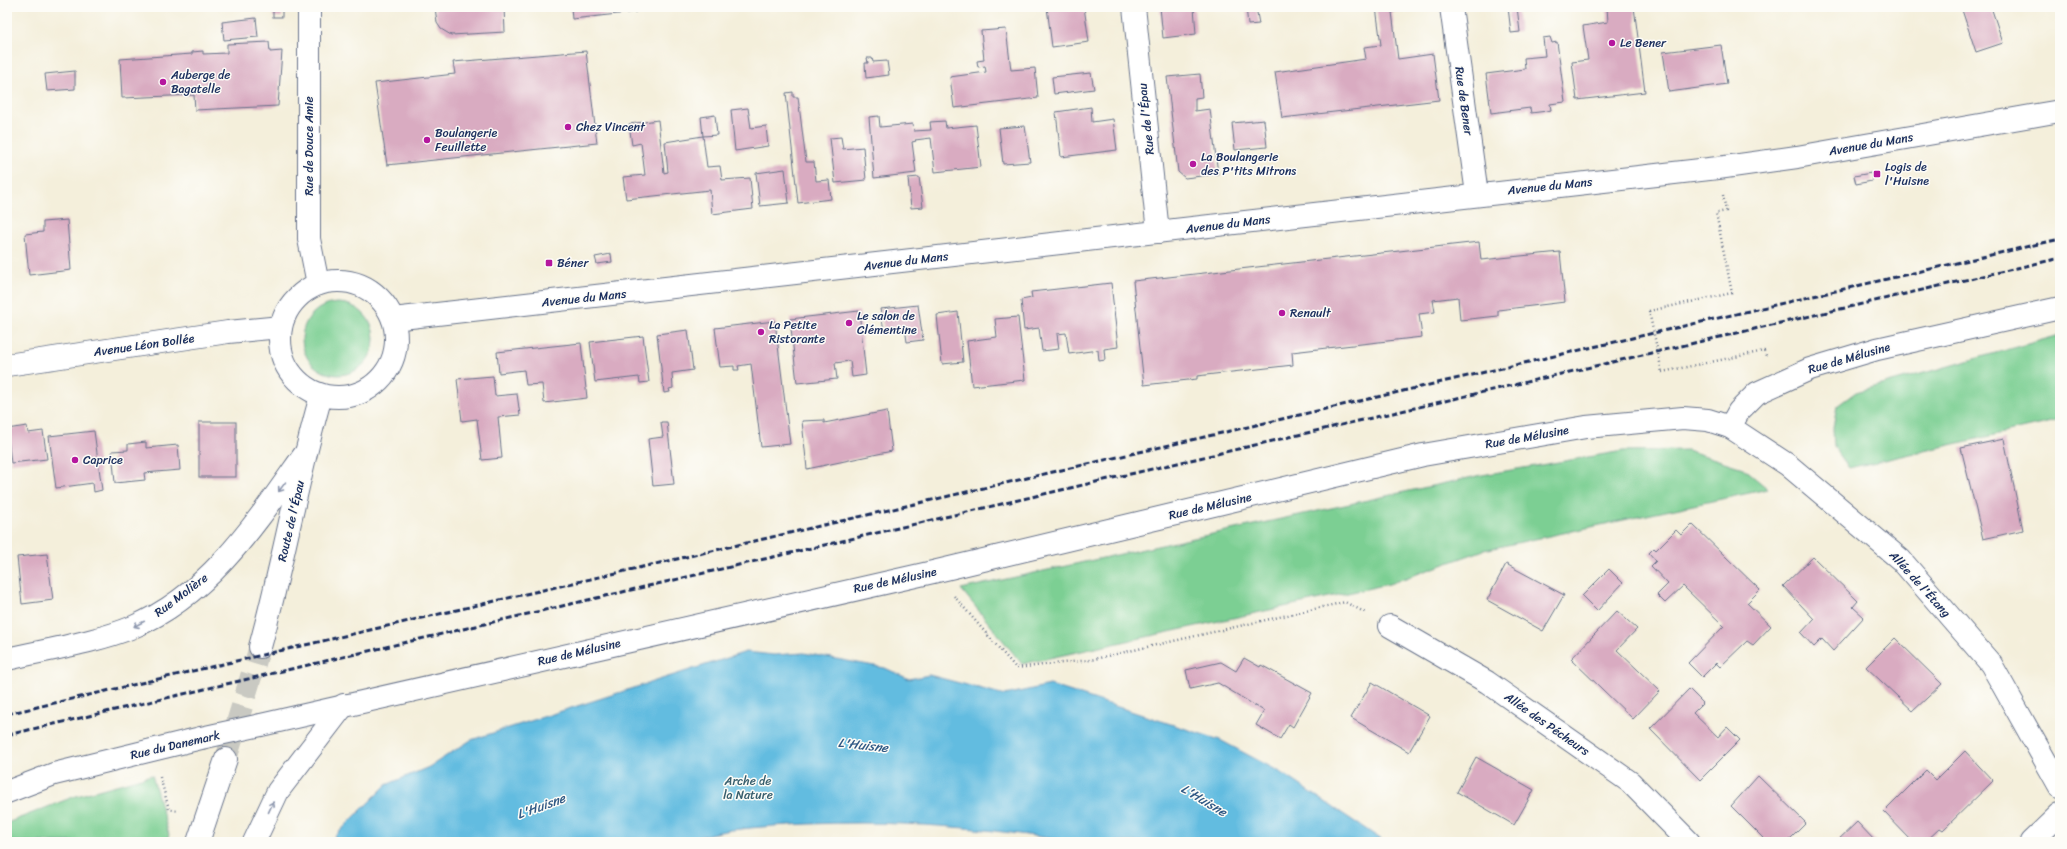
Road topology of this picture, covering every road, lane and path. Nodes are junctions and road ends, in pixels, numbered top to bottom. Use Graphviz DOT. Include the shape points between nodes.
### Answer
graph roads {
  1 [pos="309,7"];
  2 [pos="1134,7"];
  3 [pos="1451,7"];
  4 [pos="2060,111"];
  5 [pos="1718,168"];
  6 [pos="1477,194"];
  7 [pos="1158,232"];
  8 [pos="318,284"];
  9 [pos="2060,308"];
  10 [pos="393,320"];
  11 [pos="281,327"];
  12 [pos="1764,351"];
  13 [pos="7,364"];
  14 [pos="321,396"];
  15 [pos="1730,427"];
  16 [pos="304,455"];
  17 [pos="933,572"];
  18 [pos="1390,626"];
  19 [pos="260,647"];
  20 [pos="7,659"];
  21 [pos="344,705"];
  22 [pos="152,749"];
  23 [pos="224,767"];
  24 [pos="2060,787"];
  25 [pos="7,792"];
  26 [pos="169,809"];
  27 [pos="2060,814"];
  28 [pos="198,842"];
  29 [pos="254,842"];
  30 [pos="1689,842"];
  31 [pos="2031,842"];
  1 -- 8 [label="street, Rue de Douce Amie" via="309,239"];
  2 -- 7 [label="street, Rue de l'Épau"];
  3 -- 6 [label="street, Rue de Bener"];
  4 -- 5 [label="street, Avenue du Mans" via="1797,157"];
  5 -- 6 [label="street, Avenue du Mans"];
  5 -- 12 [label="path, bridge" via="1726,211 1716,213 1732,293 1649,310 1662,372"];
  6 -- 7 [label="street, Avenue du Mans"];
  7 -- 10 [label="street, Avenue du Mans"];
  8 -- 10 [label="street" via="334,281 351,282 370,290 386,305"];
  8 -- 11 [label="street" via="294,300"];
  9 -- 15 [label="street, Rue de Mélusine" via="1877,349 1810,369 1757,393 1740,411"];
  10 -- 14 [label="street" via="397,337 395,354 388,371 377,384 362,393 345,398"];
  11 -- 13 [label="street, Avenue Léon Bollée" via="228,332"];
  11 -- 14 [label="street" via="279,342 289,372 300,384"];
  14 -- 16 [label="street, Route de l'Épau"];
  15 -- 17 [label="street, Rue de Mélusine" via="1708,420 1683,418 1586,427 1534,435 1423,456"];
  15 -- 24 [label="street, Allée de l'Étang" via="1788,465 1901,560 1991,664"];
  16 -- 19 [label="street, Route de l'Épau"];
  16 -- 20 [label="street, Rue Molière, one-way" via="226,559 162,612 133,627"];
  17 -- 18 [label="path" via="1016,668 1090,660 1345,602"];
  17 -- 21 [label="street, Rue de Mélusine"];
  18 -- 30 [label="street, Allée des Pécheurs" via="1487,682 1630,782"];
  21 -- 22 [label="street, Rue du Danemark, bridge"];
  29 -- 21 [label="street, one-way" via="278,791"];
  22 -- 25 [label="street, Rue du Danemark" via="54,774"];
  22 -- 26 [label="path"];
  23 -- 28 [label="street"];
  27 -- 31 [label="street"];
}
